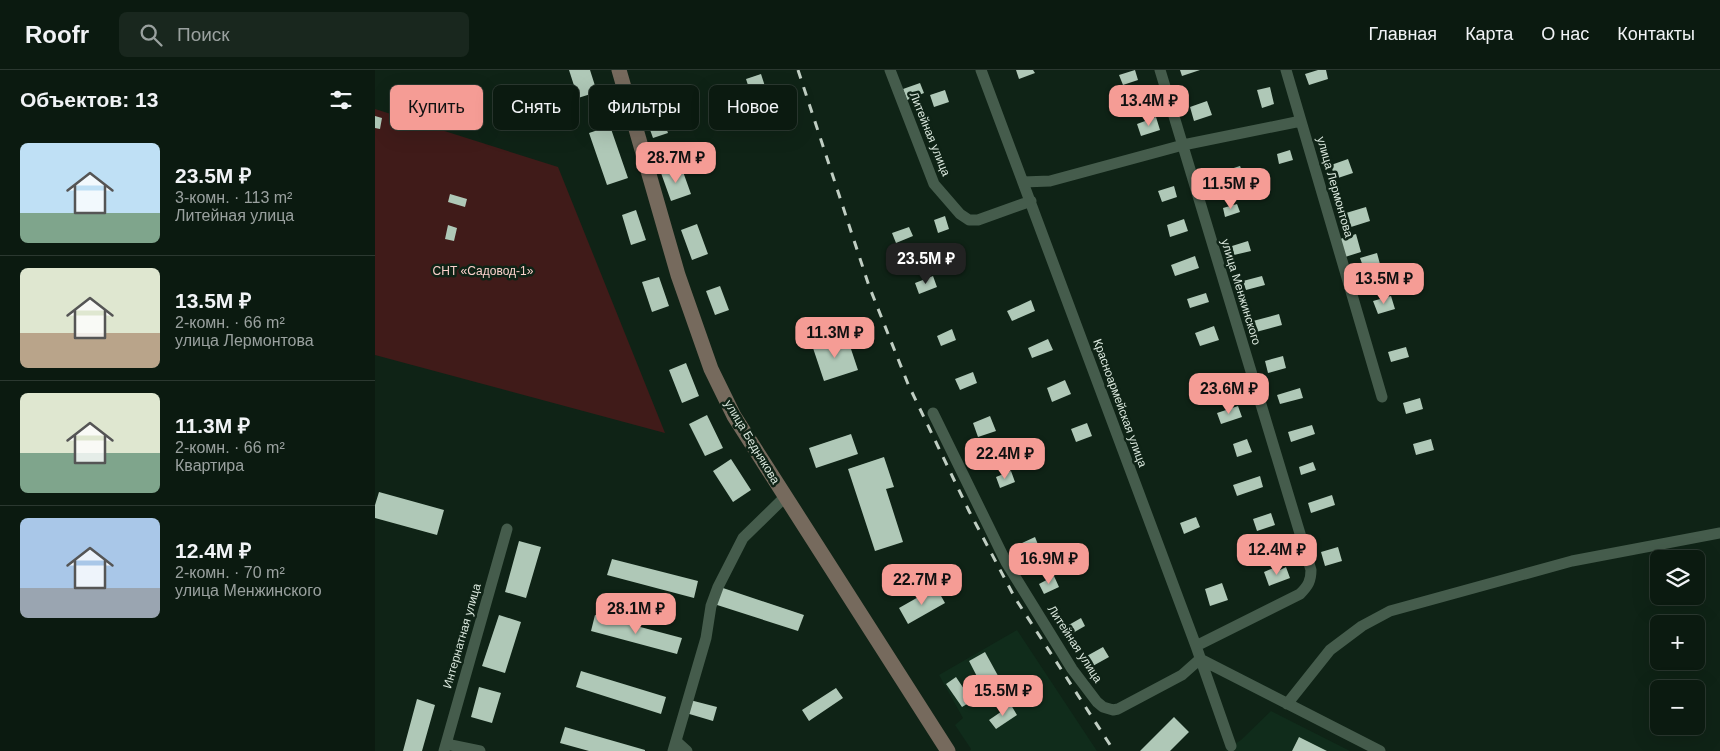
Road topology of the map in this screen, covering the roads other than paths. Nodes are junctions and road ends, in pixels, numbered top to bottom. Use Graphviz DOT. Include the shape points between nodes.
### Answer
graph roads {
  1 [pos="619,70"];
  2 [pos="890,70"];
  3 [pos="981,70"];
  4 [pos="1160,70"];
  5 [pos="1286,70"];
  6 [pos="1301,121"];
  7 [pos="1183,145"];
  8 [pos="1023,182"];
  9 [pos="1031,201"];
  10 [pos="1382,397"];
  11 [pos="933,413"];
  12 [pos="785,497"];
  13 [pos="507,529"];
  14 [pos="1720,533"];
  15 [pos="1196,646"];
  16 [pos="1200,658"];
  17 [pos="1287,704"];
  18 [pos="675,746"];
  19 [pos="1231,746"];
  20 [pos="445,747"];
  21 [pos="480,751"];
  22 [pos="687,751"];
  23 [pos="948,751"];
  24 [pos="1379,751"];
  1 -- 12 [label="street, улица Беднякова" via="678,275 711,369 734,416"];
  2 -- 9 [label="street, Литейная улица" via="934,184 959,214 969,220 978,220"];
  3 -- 8 [label="street, Красноармейская улица"];
  4 -- 7 [label="street, улица Менжинского"];
  5 -- 6 [label="street, улица Лермонтова"];
  6 -- 7 [label="street"];
  6 -- 10 [label="street, улица Лермонтова"];
  7 -- 8 [label="street" via="1050,181"];
  7 -- 15 [label="street, улица Менжинского" via="1311,570 1311,580 1299,594"];
  8 -- 9 [label="street, Красноармейская улица"];
  9 -- 15 [label="street, Красноармейская улица"];
  11 -- 16 [label="street, Литейная улица" via="1006,562 1072,669 1097,702 1103,707 1118,709 1182,675"];
  12 -- 18 [label="street" via="743,538 718,587"];
  12 -- 23 [label="street, улица Беднякова"];
  13 -- 20 [label="street, Интернатная улица"];
  14 -- 17 [label="street" via="1572,561 1389,611 1362,626 1331,650"];
  15 -- 16 [label="street, Красноармейская улица"];
  16 -- 17 [label="street"];
  16 -- 19 [label="street, Красноармейская улица"];
  17 -- 24 [label="street"];
  18 -- 22 [label="street"];
  20 -- 21 [label="street"];
}
